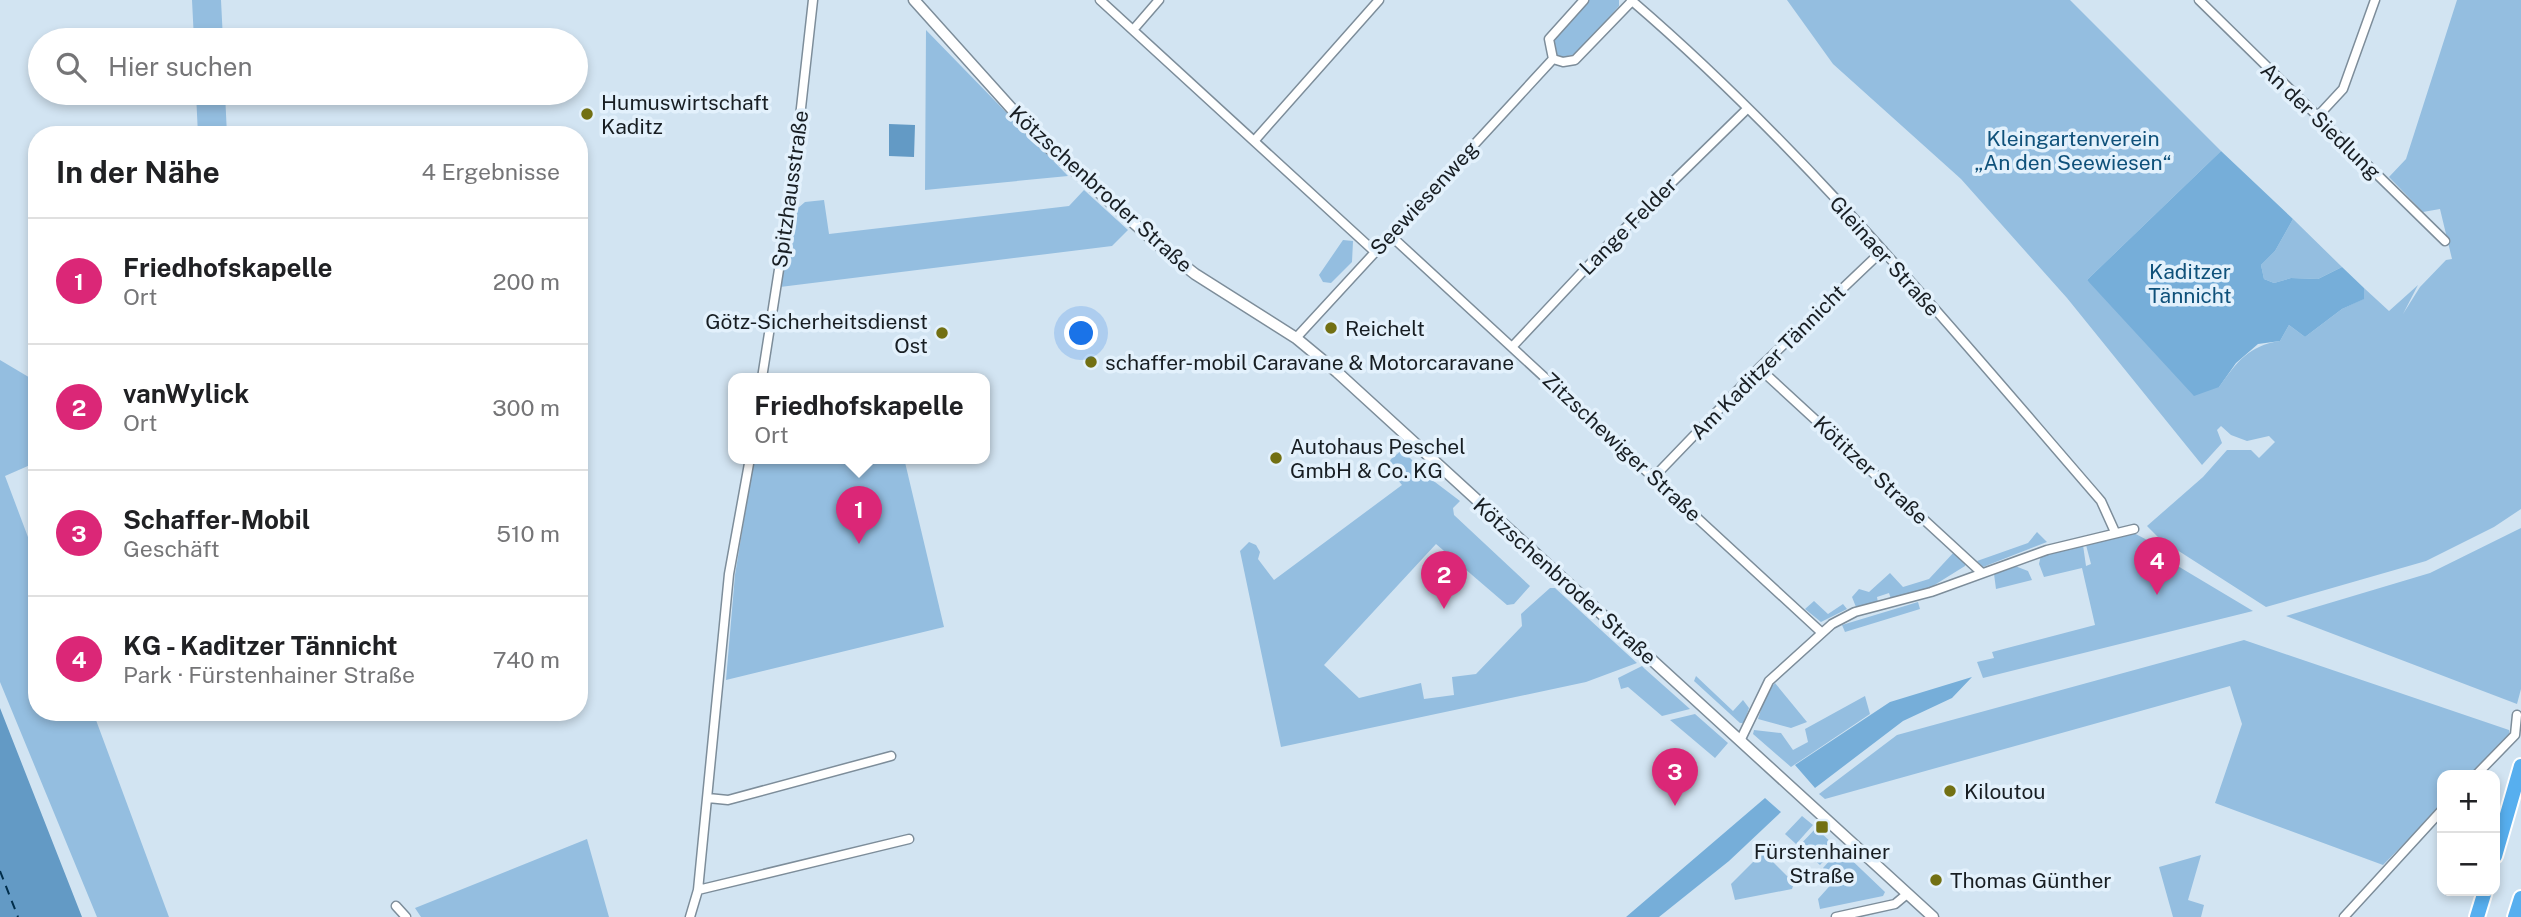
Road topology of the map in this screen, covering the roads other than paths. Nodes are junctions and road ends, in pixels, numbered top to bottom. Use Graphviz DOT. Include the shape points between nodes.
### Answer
graph roads {
  1 [pos="813,0"];
  2 [pos="914,0"];
  3 [pos="929,0"];
  4 [pos="1100,0"];
  5 [pos="1159,0"];
  6 [pos="1380,0"];
  7 [pos="1584,0"];
  8 [pos="1631,0"];
  9 [pos="2200,0"];
  10 [pos="2375,0"];
  11 [pos="921,9"];
  12 [pos="1133,30"];
  13 [pos="1553,59"];
  14 [pos="1747,109"];
  15 [pos="2317,117"];
  16 [pos="1255,141"];
  17 [pos="1390,235"];
  18 [pos="2445,241"];
  19 [pos="1883,250"];
  20 [pos="1374,251"];
  21 [pos="1296,338"];
  22 [pos="1512,347"];
  23 [pos="1759,368"];
  24 [pos="763,373"];
  25 [pos="749,464"];
  26 [pos="1654,477"];
  27 [pos="2134,529"];
  28 [pos="2115,532"];
  29 [pos="1982,573"];
  30 [pos="1821,632"];
  31 [pos="2517,715"];
  32 [pos="1740,741"];
  33 [pos="891,756"];
  34 [pos="2521,766"];
  35 [pos="2481,770"];
  36 [pos="708,798"];
  37 [pos="2437,815"];
  38 [pos="909,839"];
  39 [pos="2500,839"];
  40 [pos="698,890"];
  41 [pos="1907,894"];
  42 [pos="2483,896"];
  43 [pos="2521,898"];
  44 [pos="396,906"];
  45 [pos="406,917"];
  46 [pos="690,917"];
  47 [pos="1836,917"];
  48 [pos="1933,917"];
  49 [pos="2344,917"];
  50 [pos="2477,917"];
  51 [pos="2515,917"];
  1 -- 24 [label="street, Spitzhausstraße" via="793,184"];
  2 -- 11 [label="street, Kötzschenbroder Straße"];
  3 -- 11 [label="street"];
  4 -- 12 [label="street"];
  5 -- 12 [label="street"];
  6 -- 16 [label="street"];
  7 -- 13 [label="street" via="1549,39"];
  8 -- 13 [label="street" via="1575,60"];
  8 -- 14 [label="street, Gleinaer Straße"];
  9 -- 15 [label="street, An der Siedlung"];
  10 -- 15 [label="street" via="2343,89"];
  11 -- 21 [label="street, Kötzschenbroder Straße" via="1037,137 1153,240 1195,274"];
  12 -- 16 [label="street"];
  13 -- 17 [label="street, Seewiesenweg"];
  14 -- 19 [label="street, Gleinaer Straße"];
  14 -- 22 [label="street, Lange Felder"];
  15 -- 18 [label="street, An der Siedlung"];
  16 -- 20 [label="street"];
  17 -- 20 [label="street, Seewiesenweg"];
  17 -- 22 [label="street, Zitzschewiger Straße"];
  19 -- 23 [label="street, Am Kaditzer Tännicht"];
  19 -- 28 [label="street, Gleinaer Straße" via="2101,501"];
  20 -- 21 [label="street, Seewiesenweg"];
  21 -- 32 [label="street, Kötzschenbroder Straße"];
  22 -- 26 [label="street, Zitzschewiger Straße"];
  23 -- 26 [label="street, Am Kaditzer Tännicht"];
  23 -- 29 [label="street, Kötitzer Straße"];
  25 -- 36 [label="street" via="729,574"];
  26 -- 30 [label="street, Zitzschewiger Straße"];
  27 -- 28 [label="street"];
  28 -- 29 [label="street"];
  29 -- 30 [label="street" via="1855,612"];
  30 -- 32 [label="street" via="1763,688"];
  31 -- 35 [label="street" via="2515,735"];
  32 -- 41 [label="street, Kötzschenbroder Straße"];
  33 -- 36 [label="street" via="727,800"];
  34 -- 39 [label="highway"];
  36 -- 40 [label="street"];
  37 -- 49 [label="street"];
  38 -- 40 [label="street"];
  40 -- 46 [label="street"];
  41 -- 47 [label="street" via="1895,904"];
  41 -- 48 [label="street, Kötzschenbroder Straße"];
  42 -- 50 [label="highway"];
  43 -- 51 [label="highway"];
  44 -- 45 [label="street"];
}
